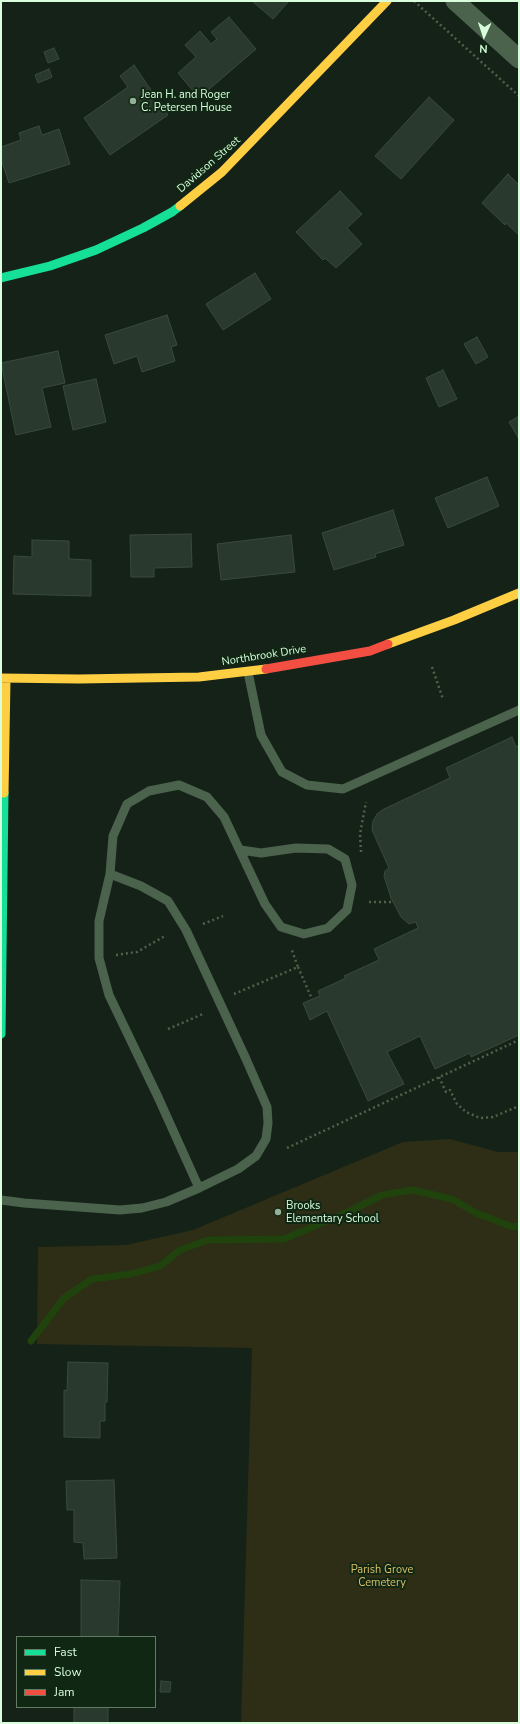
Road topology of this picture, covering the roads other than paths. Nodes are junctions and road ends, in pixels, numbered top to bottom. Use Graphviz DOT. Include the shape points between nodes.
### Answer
graph roads {
  1 [pos="387,1"];
  2 [pos="455,1"];
  3 [pos="519,59"];
  4 [pos="1,278"];
  5 [pos="519,593"];
  6 [pos="248,672"];
  7 [pos="3,678"];
  8 [pos="519,710"];
  9 [pos="241,850"];
  10 [pos="110,874"];
  11 [pos="1,1034"];
  12 [pos="199,1188"];
  13 [pos="1,1200"];
  1 -- 4 [label="street, Davidson Street" via="222,172 172,212 96,250 50,266"];
  2 -- 3 [label="street"];
  5 -- 6 [label="street, Northbrook Drive" via="370,651"];
  6 -- 7 [label="street, Northbrook Drive" via="200,677"];
  6 -- 8 [label="lane" via="261,735 282,772 307,785 343,788"];
  7 -- 11 [label="street"];
  9 -- 9 [label="lane" via="265,904 281,926 304,934 328,928 348,910 352,885 344,859 328,849 296,848 261,853"];
  9 -- 10 [label="lane" via="224,817 207,797 180,785 156,789 127,804 113,836"];
  10 -- 12 [label="lane" via="99,922 99,958 109,995"];
  10 -- 12 [label="lane" via="141,886 168,901 186,930 267,1107 266,1139 256,1156 238,1169"];
  12 -- 13 [label="lane" via="166,1202 120,1210"];
}
